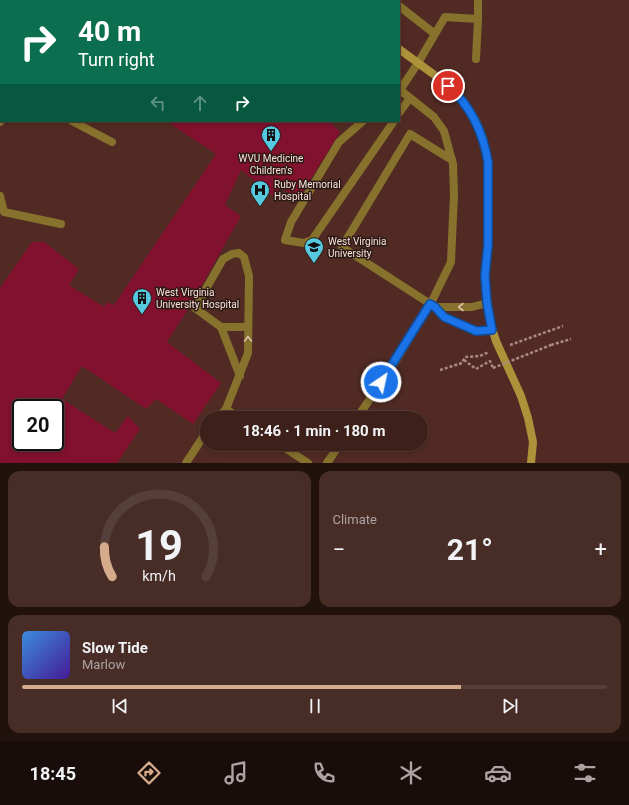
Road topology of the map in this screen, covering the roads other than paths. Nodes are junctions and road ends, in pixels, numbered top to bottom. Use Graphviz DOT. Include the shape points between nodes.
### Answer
graph roads {
  1 [pos="478,0"];
  2 [pos="400,7"];
  3 [pos="478,19"];
  4 [pos="435,34"];
  5 [pos="400,50"];
  6 [pos="476,59"];
  7 [pos="418,63"];
  8 [pos="400,89"];
  9 [pos="400,91"];
  10 [pos="410,98"];
  11 [pos="400,112"];
  12 [pos="74,122"];
  13 [pos="362,122"];
  14 [pos="393,122"];
  15 [pos="112,142"];
  16 [pos="452,160"];
  17 [pos="0,196"];
  18 [pos="60,224"];
  19 [pos="487,303"];
  20 [pos="432,305"];
  21 [pos="221,327"];
  22 [pos="247,327"];
  23 [pos="492,330"];
  24 [pos="240,376"];
  25 [pos="226,409"];
  26 [pos="229,411"];
  27 [pos="362,411"];
  28 [pos="200,442"];
  29 [pos="290,451"];
  30 [pos="335,451"];
  31 [pos="186,463"];
  32 [pos="308,463"];
  33 [pos="326,463"];
  34 [pos="531,463"];
  1 -- 3 [label="lane"];
  2 -- 4 [label="lane"];
  3 -- 4 [label="lane" via="445,17"];
  3 -- 6 [label="lane"];
  4 -- 7 [label="lane"];
  5 -- 7 [label="street"];
  7 -- 8 [label="lane"];
  7 -- 19 [label="street" via="463,101 483,138 488,162 488,245 485,275"];
  9 -- 10 [label="lane"];
  10 -- 11 [label="lane"];
  10 -- 16 [label="lane" via="434,117 444,131"];
  12 -- 15 [label="lane"];
  13 -- 14 [label="lane" via="340,142 291,222 285,240 304,243 312,240"];
  16 -- 20 [label="lane" via="454,195 451,262"];
  16 -- 20 [label="lane" via="410,134 342,247"];
  17 -- 18 [label="lane" via="4,212"];
  19 -- 20 [label="lane, one-way" via="472,307"];
  19 -- 23 [label="street"];
  20 -- 23 [label="lane" via="444,317 476,331"];
  20 -- 27 [label="lane"];
  21 -- 22 [label="lane"];
  21 -- 22 [label="lane" via="195,308 223,259 238,253 244,257 249,276"];
  21 -- 24 [label="lane"];
  24 -- 22 [label="lane, one-way" via="248,352"];
  23 -- 34 [label="street" via="528,418 533,442"];
  24 -- 25 [label="lane"];
  25 -- 26 [label="lane"];
  28 -- 31 [label="lane"];
  29 -- 32 [label="lane"];
  30 -- 33 [label="lane"];
}
